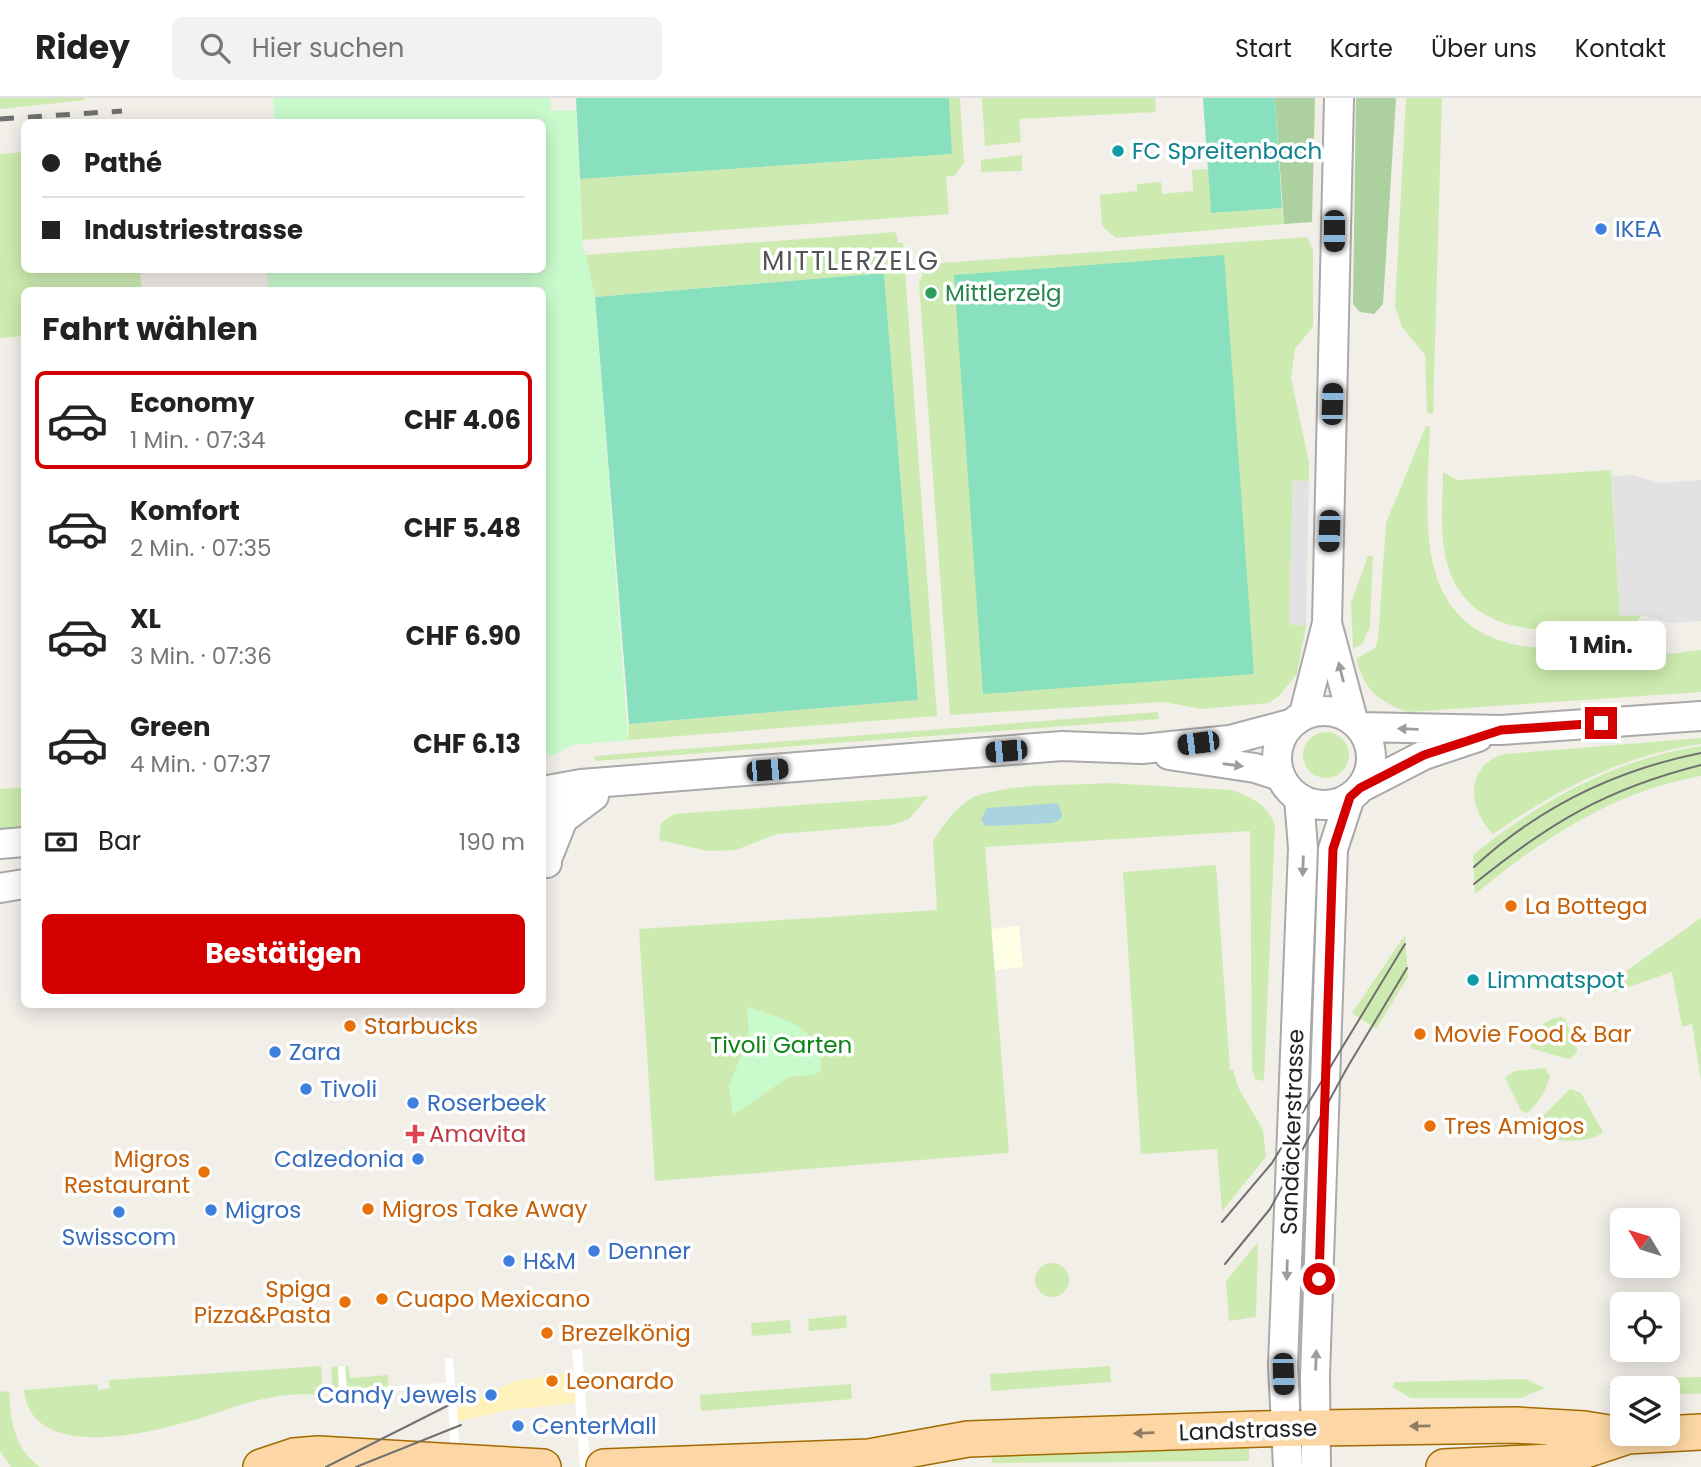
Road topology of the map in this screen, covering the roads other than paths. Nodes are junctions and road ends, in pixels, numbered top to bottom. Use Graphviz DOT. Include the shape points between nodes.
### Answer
graph roads {
  1 [pos="1339,98"];
  2 [pos="1327,623"];
  3 [pos="1701,716"];
  4 [pos="1297,719"];
  5 [pos="1357,724"];
  6 [pos="1501,730"];
  7 [pos="1142,748"];
  8 [pos="1280,776"];
  9 [pos="587,790"];
  10 [pos="1355,792"];
  11 [pos="1299,798"];
  12 [pos="546,803"];
  13 [pos="21,842"];
  14 [pos="0,844"];
  15 [pos="546,857"];
  16 [pos="0,870"];
  17 [pos="21,870"];
  18 [pos="21,884"];
  19 [pos="0,888"];
  20 [pos="1295,1069"];
  21 [pos="1324,1108"];
  22 [pos="1301,1428"];
  23 [pos="1701,1432"];
  24 [pos="1610,1433"];
  25 [pos="1680,1433"];
  26 [pos="1610,1442"];
  27 [pos="869,1457"];
  28 [pos="261,1467"];
  29 [pos="543,1467"];
  30 [pos="604,1467"];
  31 [pos="928,1467"];
  32 [pos="1287,1467"];
  33 [pos="1316,1467"];
  34 [pos="1444,1467"];
  1 -- 2 [label="street"];
  2 -- 4 [label="street"];
  5 -- 2 [label="street, one-way"];
  3 -- 6 [label="street"];
  4 -- 5 [label="street" via="1321,710 1338,712"];
  4 -- 7 [label="street" via="1230,740"];
  4 -- 8 [label="street" via="1277,749"];
  6 -- 5 [label="street, one-way"];
  5 -- 10 [label="street" via="1371,751 1367,777"];
  6 -- 10 [label="street" via="1424,755"];
  7 -- 8 [label="street, one-way"];
  7 -- 9 [label="street" via="1062,746 635,780"];
  8 -- 11 [label="street"];
  9 -- 12 [label="street" via="553,796"];
  9 -- 15 [label="street" via="559,825"];
  10 -- 11 [label="street" via="1325,805"];
  10 -- 21 [label="street, Sandäckerstrasse" via="1333,849"];
  11 -- 20 [label="street, Sandäckerstrasse, one-way" via="1303,848"];
  13 -- 14 [label="street"];
  16 -- 17 [label="street"];
  18 -- 19 [label="street"];
  20 -- 21 [label="street" via="1305,1094"];
  20 -- 22 [label="street, Sandäckerstrasse, one-way" via="1283,1365"];
  22 -- 21 [label="street, Sandäckerstrasse, one-way"];
  24 -- 22 [label="main road, Landstrasse, one-way" via="1516,1425"];
  22 -- 27 [label="main road, Landstrasse, one-way" via="968,1439"];
  22 -- 32 [label="street, Sandäckerstrasse"];
  22 -- 33 [label="street"];
  23 -- 25 [label="main road, Landstrasse"];
  26 -- 34 [label="main road, Landstrasse" via="1549,1462"];
  27 -- 30 [label="main road, Landstrasse"];
  27 -- 31 [label="main road, Landstrasse"];
  28 -- 29 [label="main road" via="294,1456 337,1454"];
}
